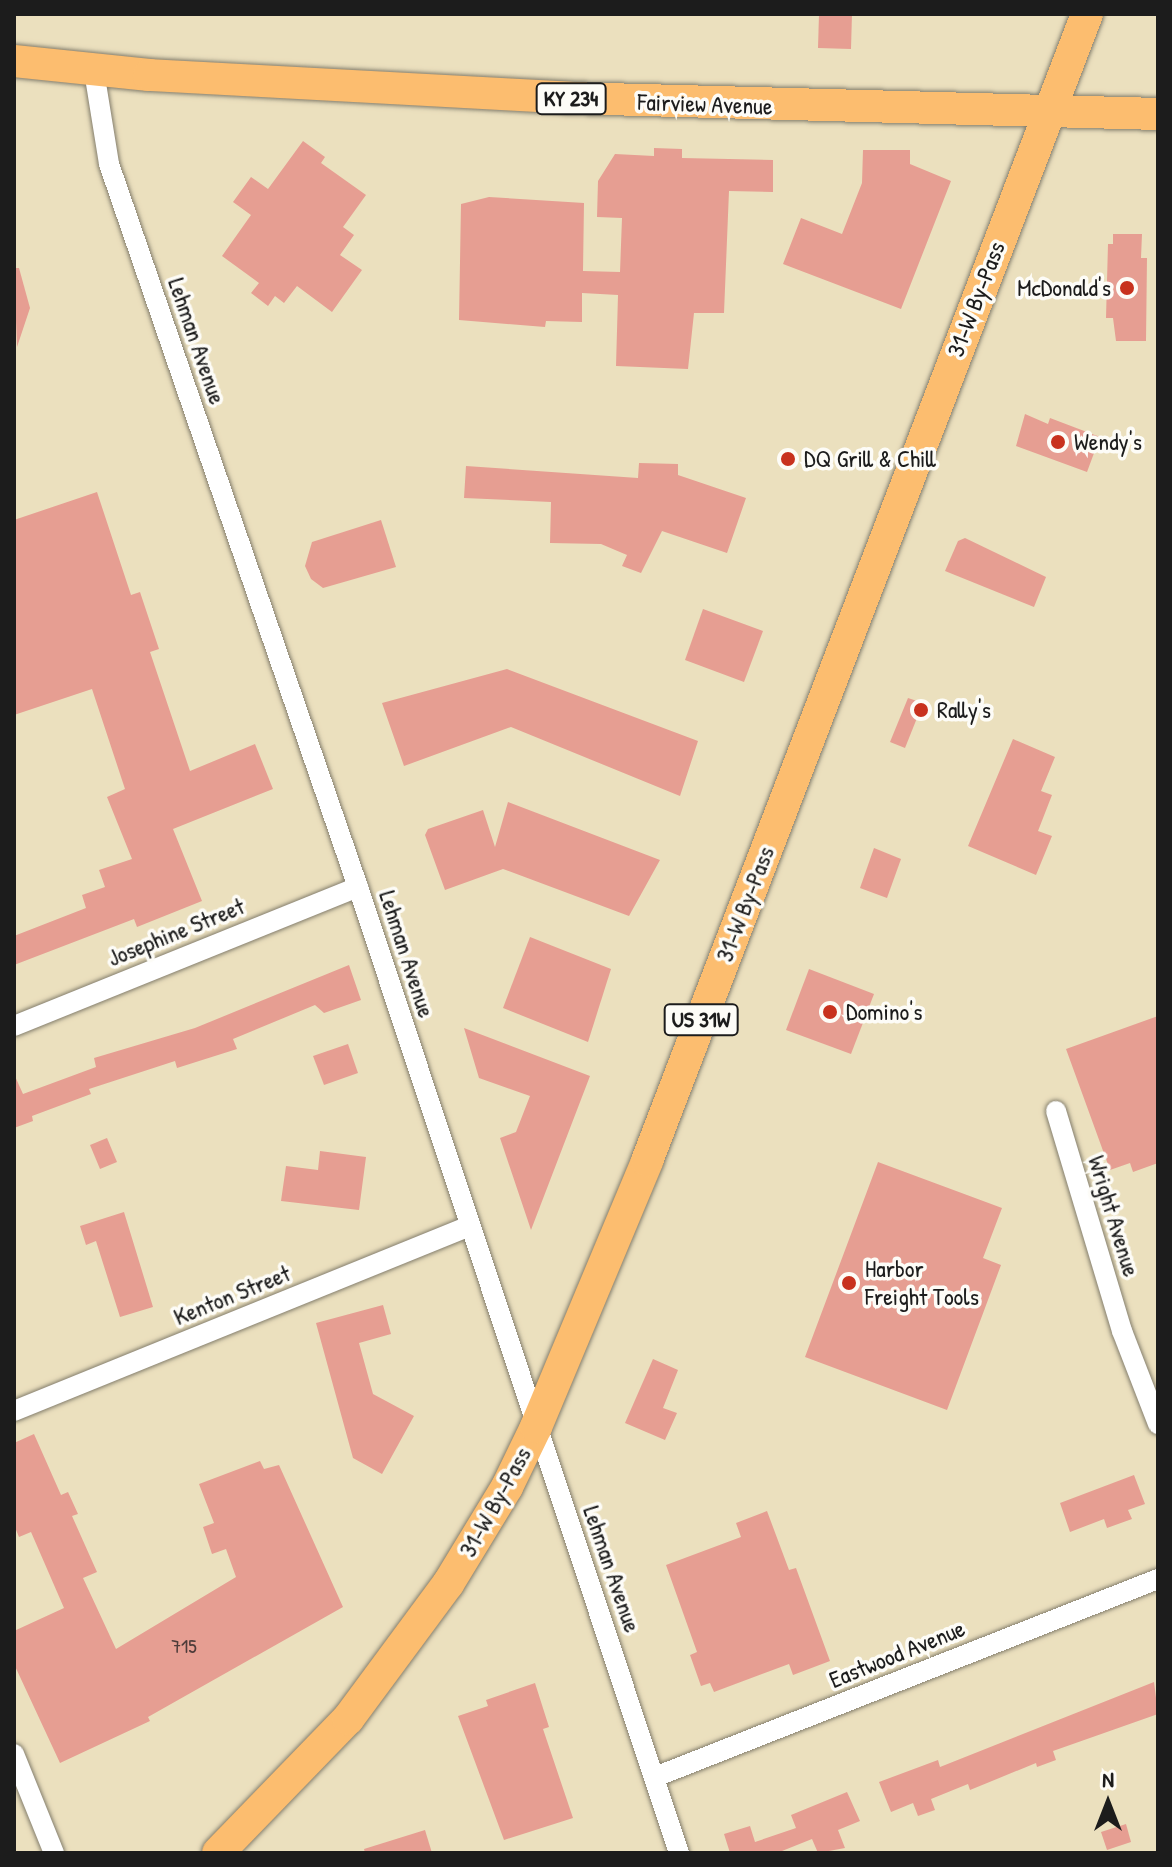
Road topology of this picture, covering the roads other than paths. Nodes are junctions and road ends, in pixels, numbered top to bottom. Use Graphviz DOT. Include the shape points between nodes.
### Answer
graph roads {
  1 [pos="1087,14"];
  2 [pos="14,61"];
  3 [pos="94,71"];
  4 [pos="1049,110"];
  5 [pos="1158,114"];
  6 [pos="358,887"];
  7 [pos="14,1026"];
  8 [pos="1056,1111"];
  9 [pos="470,1226"];
  10 [pos="14,1411"];
  11 [pos="1158,1424"];
  12 [pos="536,1427"];
  13 [pos="1158,1579"];
  14 [pos="14,1754"];
  15 [pos="655,1777"];
  16 [pos="54,1853"];
  17 [pos="218,1853"];
  18 [pos="679,1853"];
  1 -- 4 [label="main road, 31-W By-Pass / US 31W"];
  2 -- 3 [label="main road, Fairview Avenue / KY 234"];
  3 -- 4 [label="main road, Fairview Avenue / KY 234" via="684,103"];
  3 -- 6 [label="street, Lehman Avenue" via="109,164"];
  4 -- 5 [label="main road, Fairview Avenue / KY 234"];
  4 -- 12 [label="main road, 31-W By-Pass / US 31W" via="647,1161"];
  6 -- 7 [label="street, Josephine Street"];
  6 -- 9 [label="street, Lehman Avenue"];
  8 -- 11 [label="street, Wright Avenue" via="1122,1331"];
  9 -- 10 [label="street, Kenton Street"];
  9 -- 12 [label="street, Lehman Avenue"];
  12 -- 15 [label="street, Lehman Avenue"];
  12 -- 17 [label="main road, 31-W By-Pass / US 31W" via="507,1487 448,1584 348,1719"];
  13 -- 15 [label="street, Eastwood Avenue"];
  14 -- 16 [label="street"];
  15 -- 18 [label="street, Lehman Avenue"];
}
